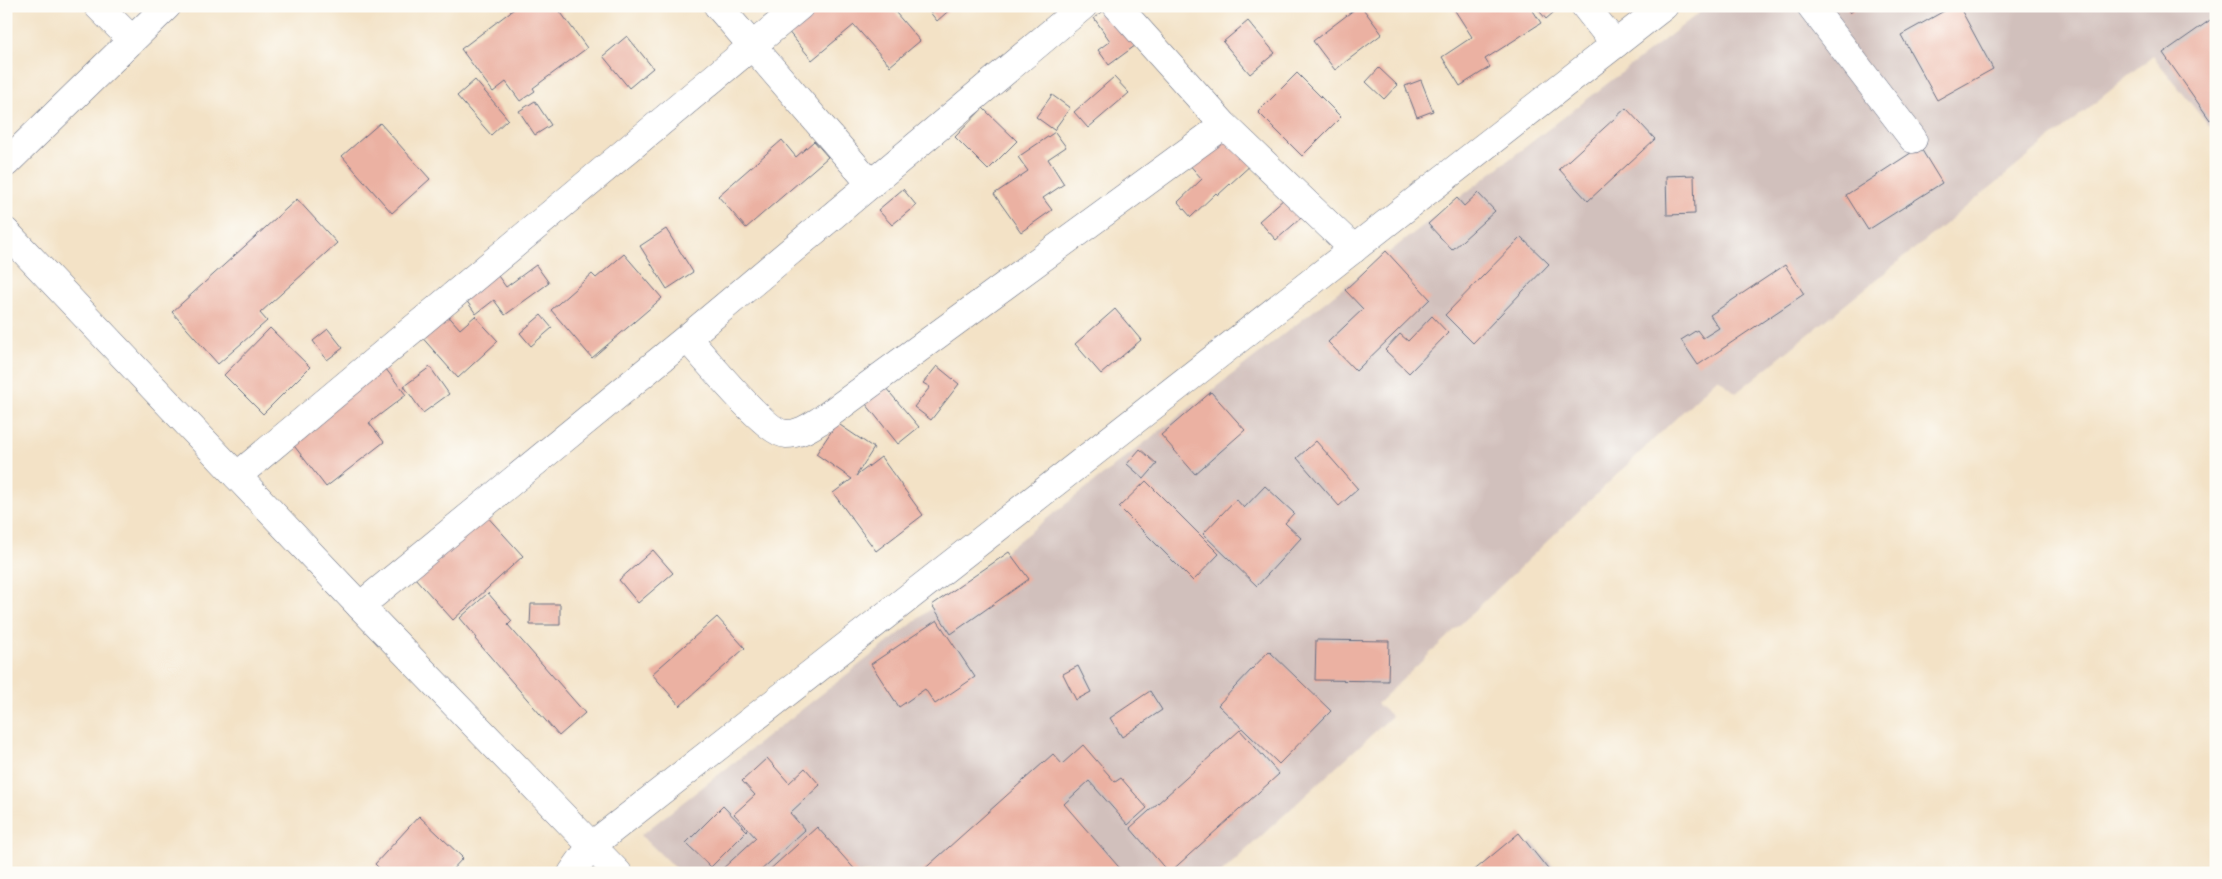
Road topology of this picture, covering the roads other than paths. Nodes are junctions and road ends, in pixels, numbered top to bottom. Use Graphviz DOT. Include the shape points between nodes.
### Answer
graph roads {
  1 [pos="98,6"];
  2 [pos="167,6"];
  3 [pos="718,6"];
  4 [pos="800,6"];
  5 [pos="1083,6"];
  6 [pos="1117,6"];
  7 [pos="1585,6"];
  8 [pos="1664,6"];
  9 [pos="1811,6"];
  10 [pos="132,40"];
  11 [pos="1615,44"];
  12 [pos="753,46"];
  13 [pos="1224,125"];
  14 [pos="1913,139"];
  15 [pos="6,163"];
  16 [pos="870,183"];
  17 [pos="6,232"];
  18 [pos="1354,249"];
  19 [pos="687,338"];
  20 [pos="237,476"];
  21 [pos="360,606"];
  22 [pos="591,846"];
  23 [pos="572,873"];
  24 [pos="618,873"];
  1 -- 10 [label="street"];
  2 -- 10 [label="street"];
  3 -- 12 [label="street"];
  4 -- 12 [label="street"];
  5 -- 16 [label="street"];
  6 -- 13 [label="street"];
  7 -- 11 [label="street"];
  8 -- 11 [label="street"];
  9 -- 14 [label="street"];
  10 -- 15 [label="street"];
  11 -- 18 [label="street"];
  12 -- 16 [label="street"];
  12 -- 20 [label="street"];
  13 -- 18 [label="street"];
  13 -- 19 [label="street" via="801,432 783,434 764,423"];
  16 -- 19 [label="street"];
  17 -- 20 [label="street"];
  18 -- 22 [label="street"];
  19 -- 21 [label="street"];
  20 -- 21 [label="street"];
  21 -- 22 [label="street"];
  22 -- 23 [label="street"];
  22 -- 24 [label="street"];
}
